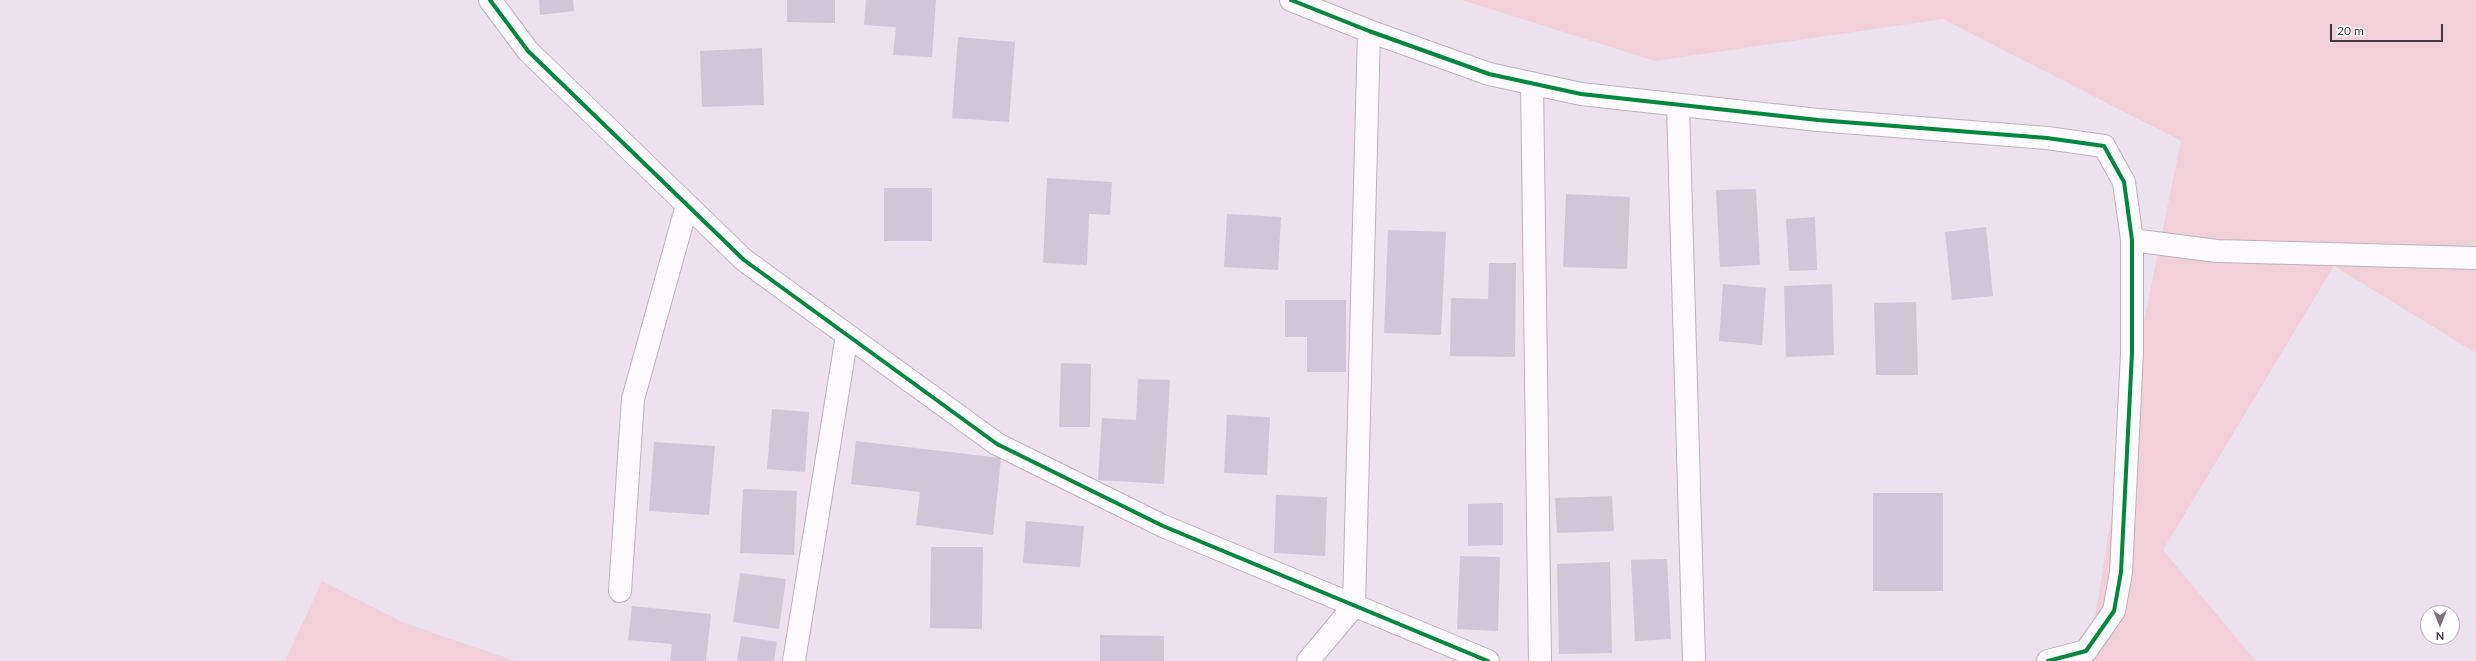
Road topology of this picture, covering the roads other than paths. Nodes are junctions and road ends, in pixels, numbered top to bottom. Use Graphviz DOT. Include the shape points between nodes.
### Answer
graph roads {
  1 [pos="490,0"];
  2 [pos="1291,0"];
  3 [pos="1369,31"];
  4 [pos="1532,83"];
  5 [pos="1678,105"];
  6 [pos="687,205"];
  7 [pos="2132,240"];
  8 [pos="2476,258"];
  9 [pos="848,335"];
  10 [pos="620,591"];
  11 [pos="1354,606"];
  12 [pos="794,661"];
  13 [pos="1308,661"];
  14 [pos="1488,661"];
  15 [pos="1540,661"];
  16 [pos="1694,661"];
  17 [pos="2048,661"];
  1 -- 6 [label="street" via="528,51"];
  2 -- 3 [label="street"];
  3 -- 4 [label="street" via="1489,74"];
  3 -- 11 [label="street"];
  4 -- 5 [label="street" via="1581,94"];
  4 -- 15 [label="street"];
  5 -- 7 [label="street" via="1826,121 2047,138 2104,146 2124,182"];
  5 -- 16 [label="street"];
  6 -- 9 [label="street" via="744,260"];
  6 -- 10 [label="street" via="633,399"];
  7 -- 8 [label="street" via="2217,251"];
  7 -- 17 [label="street" via="2132,353 2121,572 2114,611 2086,651"];
  9 -- 11 [label="street" via="997,444 1164,526"];
  9 -- 12 [label="street"];
  11 -- 13 [label="street"];
  11 -- 14 [label="street"];
}
